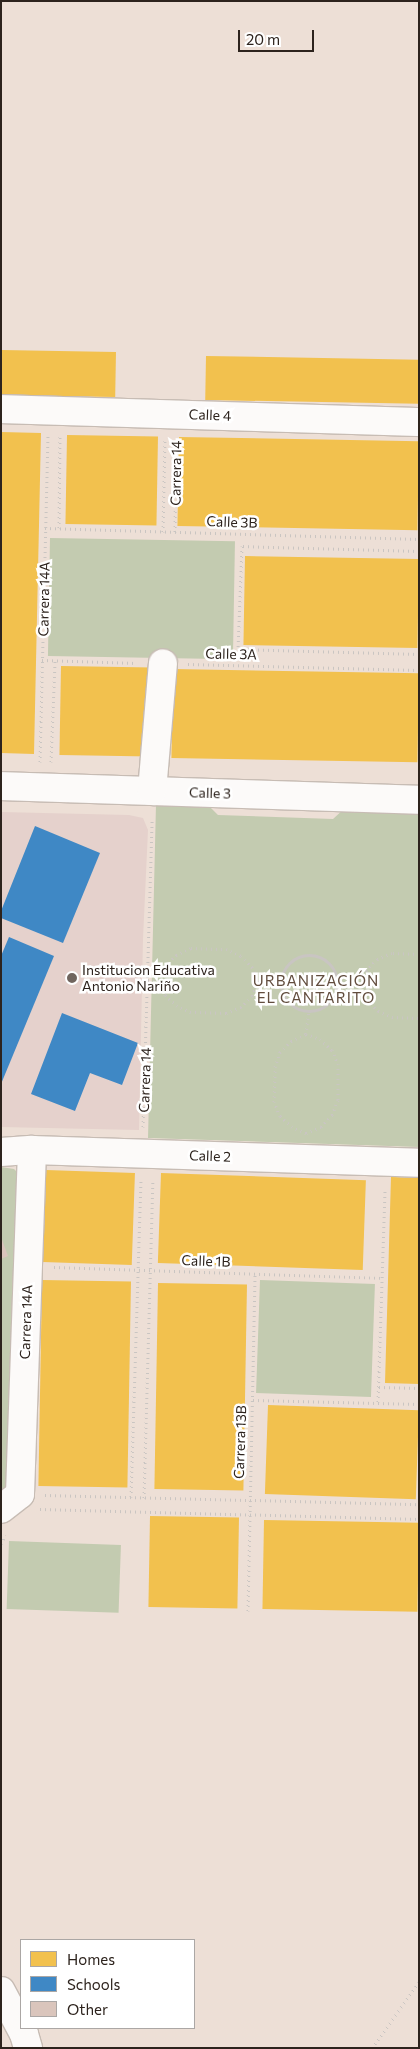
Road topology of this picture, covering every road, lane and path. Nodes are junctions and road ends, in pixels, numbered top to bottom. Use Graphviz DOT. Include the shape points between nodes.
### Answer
graph roads {
  1 [pos="1,409"];
  2 [pos="54,411"];
  3 [pos="171,414"];
  4 [pos="419,422"];
  5 [pos="45,528"];
  6 [pos="59,528"];
  7 [pos="163,532"];
  8 [pos="175,532"];
  9 [pos="419,539"];
  10 [pos="419,552"];
  11 [pos="238,649"];
  12 [pos="419,654"];
  13 [pos="42,660"];
  14 [pos="55,661"];
  15 [pos="163,663"];
  16 [pos="419,670"];
  17 [pos="1,786"];
  18 [pos="45,788"];
  19 [pos="152,791"];
  20 [pos="419,800"];
  21 [pos="419,954"];
  22 [pos="148,980"];
  23 [pos="160,980"];
  24 [pos="258,981"];
  25 [pos="282,982"];
  26 [pos="337,982"];
  27 [pos="360,985"];
  28 [pos="309,1011"];
  29 [pos="419,1018"];
  30 [pos="306,1034"];
  31 [pos="32,1150"];
  32 [pos="1,1152"];
  33 [pos="148,1154"];
  34 [pos="386,1162"];
  35 [pos="419,1163"];
  36 [pos="29,1266"];
  37 [pos="138,1270"];
  38 [pos="150,1270"];
  39 [pos="255,1273"];
  40 [pos="382,1278"];
  41 [pos="378,1386"];
  42 [pos="419,1388"];
  43 [pos="252,1400"];
  44 [pos="378,1402"];
  45 [pos="419,1404"];
  46 [pos="131,1497"];
  47 [pos="144,1498"];
  48 [pos="249,1500"];
  49 [pos="18,1504"];
  50 [pos="419,1504"];
  51 [pos="249,1515"];
  52 [pos="419,1519"];
  53 [pos="248,1611"];
  54 [pos="419,1982"];
  55 [pos="1,1990"];
  56 [pos="20,2026"];
  57 [pos="21,2029"];
  58 [pos="28,2048"];
  59 [pos="372,2048"];
  1 -- 2 [label="street, Calle 4"];
  2 -- 3 [label="street, Calle 4"];
  2 -- 5 [label="path, Carrera 14A"];
  2 -- 6 [label="path"];
  3 -- 4 [label="street, Calle 4"];
  3 -- 7 [label="path, Carrera 14"];
  3 -- 8 [label="path, Carrera 14"];
  5 -- 6 [label="path, Calle 3B"];
  5 -- 13 [label="path, Carrera 14A"];
  6 -- 7 [label="path, Calle 3B"];
  7 -- 8 [label="path, Calle 3B"];
  8 -- 9 [label="path, Calle 3B"];
  10 -- 11 [label="path, Calle 3B" via="242,546"];
  11 -- 12 [label="path, Calle 3A"];
  13 -- 14 [label="path, Calle 3A"];
  13 -- 18 [label="path, Carrera 14A"];
  14 -- 15 [label="path, Calle 3A"];
  14 -- 18 [label="path"];
  15 -- 16 [label="path, Calle 3A"];
  15 -- 19 [label="street"];
  17 -- 18 [label="street, Calle 3"];
  18 -- 19 [label="street, Calle 3"];
  19 -- 20 [label="street, Calle 3"];
  19 -- 22 [label="path, Carrera 14"];
  21 -- 27 [label="path" via="392,953 377,959 366,971"];
  22 -- 23 [label="path"];
  22 -- 33 [label="path, Carrera 14"];
  23 -- 24 [label="path" via="165,966 190,948 226,949 241,956 252,967"];
  23 -- 24 [label="path" via="165,995 177,1006 191,1012 226,1013 241,1007 252,996"];
  24 -- 25 [label="path"];
  25 -- 26 [label="path" via="290,963 310,955 329,963"];
  25 -- 28 [label="path" via="288,1002"];
  26 -- 27 [label="path"];
  26 -- 28 [label="path" via="330,1002"];
  27 -- 29 [label="path" via="367,1000 378,1011 392,1017"];
  28 -- 30 [label="path"];
  30 -- 30 [label="path" via="291,1040 280,1052 275,1067 274,1102 280,1116 292,1127 306,1133 321,1126 332,1115 338,1100 338,1064 332,1050 320,1039"];
  31 -- 32 [label="street, Calle 2"];
  31 -- 33 [label="street, Calle 2"];
  31 -- 36 [label="street, Carrera 14A"];
  33 -- 34 [label="street, Calle 2"];
  33 -- 37 [label="path, Carrera 14"];
  33 -- 38 [label="path, Carrera 14"];
  34 -- 35 [label="street, Calle 2"];
  34 -- 40 [label="path"];
  36 -- 37 [label="path, Calle 1B"];
  36 -- 49 [label="street, Carrera 14A"];
  37 -- 38 [label="path, Calle 1B"];
  37 -- 46 [label="path, Carrera 14"];
  38 -- 39 [label="path, Calle 1B"];
  38 -- 47 [label="path, Carrera 14"];
  39 -- 40 [label="path, Calle 1B"];
  39 -- 43 [label="path, Carrera 13B"];
  40 -- 41 [label="path"];
  41 -- 42 [label="path"];
  41 -- 44 [label="path"];
  43 -- 44 [label="path"];
  43 -- 48 [label="path, Carrera 13B"];
  44 -- 45 [label="path"];
  46 -- 47 [label="path"];
  46 -- 49 [label="path"];
  47 -- 48 [label="path"];
  48 -- 50 [label="path"];
  48 -- 51 [label="path, Carrera 13B"];
  49 -- 51 [label="path"];
  51 -- 52 [label="path"];
  51 -- 53 [label="path, Carrera 13B"];
  54 -- 59 [label="path"];
  55 -- 56 [label="street"];
  57 -- 58 [label="street"];
}
